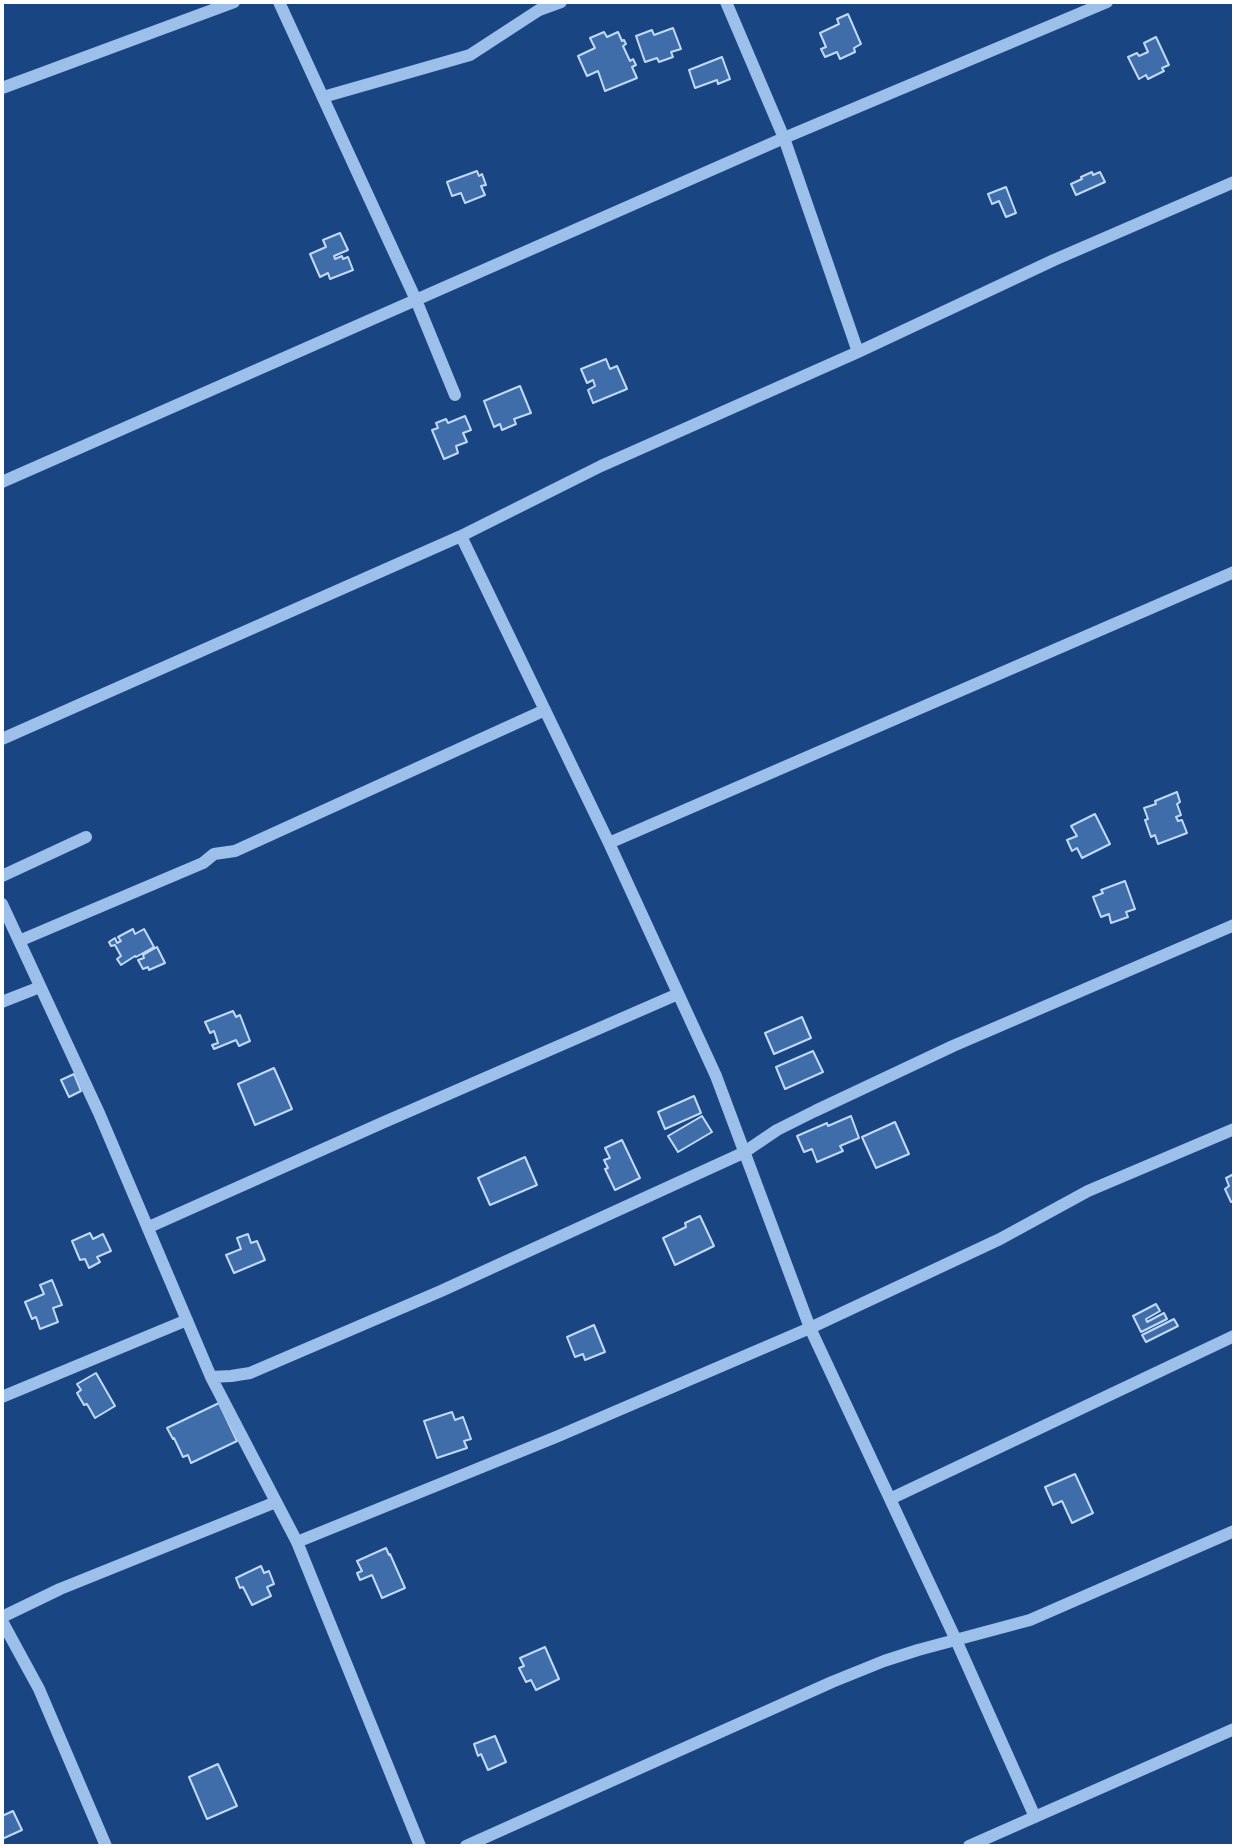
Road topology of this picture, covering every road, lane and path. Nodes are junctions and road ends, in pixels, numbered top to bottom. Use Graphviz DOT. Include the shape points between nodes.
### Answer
graph roads {
  1 [pos="234,2"];
  2 [pos="279,2"];
  3 [pos="561,2"];
  4 [pos="726,2"];
  5 [pos="1107,2"];
  6 [pos="2,88"];
  7 [pos="323,97"];
  8 [pos="784,138"];
  9 [pos="1234,182"];
  10 [pos="416,300"];
  11 [pos="859,352"];
  12 [pos="455,395"];
  13 [pos="2,482"];
  14 [pos="461,536"];
  15 [pos="1234,572"];
  16 [pos="545,710"];
  17 [pos="2,739"];
  18 [pos="86,837"];
  19 [pos="609,843"];
  20 [pos="2,876"];
  21 [pos="2,904"];
  22 [pos="1234,925"];
  23 [pos="19,941"];
  24 [pos="40,987"];
  25 [pos="678,994"];
  26 [pos="2,1002"];
  27 [pos="1234,1129"];
  28 [pos="743,1153"];
  29 [pos="149,1227"];
  30 [pos="187,1320"];
  31 [pos="810,1328"];
  32 [pos="1234,1336"];
  33 [pos="211,1377"];
  34 [pos="2,1397"];
  35 [pos="890,1499"];
  36 [pos="276,1502"];
  37 [pos="1234,1531"];
  38 [pos="297,1542"];
  39 [pos="2,1619"];
  40 [pos="956,1640"];
  41 [pos="1234,1729"];
  42 [pos="1035,1817"];
  43 [pos="106,1846"];
  44 [pos="420,1846"];
  45 [pos="466,1846"];
  46 [pos="969,1846"];
  1 -- 6 [label="street"];
  2 -- 7 [label="street"];
  3 -- 7 [label="street" via="539,10 470,55"];
  4 -- 8 [label="street"];
  5 -- 8 [label="street"];
  7 -- 10 [label="street"];
  8 -- 10 [label="street"];
  8 -- 11 [label="street"];
  9 -- 11 [label="street"];
  10 -- 12 [label="street"];
  10 -- 13 [label="street"];
  11 -- 14 [label="street" via="601,466"];
  14 -- 16 [label="street"];
  14 -- 17 [label="street"];
  15 -- 19 [label="street"];
  16 -- 19 [label="street"];
  16 -- 23 [label="street" via="235,851 214,854"];
  18 -- 20 [label="street"];
  19 -- 25 [label="street"];
  21 -- 23 [label="street"];
  22 -- 28 [label="street" via="940,1052 806,1115"];
  23 -- 24 [label="street"];
  24 -- 26 [label="street"];
  24 -- 29 [label="street"];
  25 -- 28 [label="street" via="716,1076"];
  25 -- 29 [label="street"];
  27 -- 31 [label="street" via="1088,1191 1000,1239"];
  28 -- 31 [label="street"];
  28 -- 33 [label="street" via="250,1373"];
  29 -- 30 [label="street"];
  30 -- 33 [label="street"];
  30 -- 34 [label="street"];
  31 -- 35 [label="street"];
  31 -- 38 [label="street"];
  32 -- 35 [label="street"];
  33 -- 36 [label="street"];
  35 -- 40 [label="street"];
  36 -- 38 [label="street"];
  36 -- 39 [label="street" via="60,1589"];
  37 -- 40 [label="street" via="1030,1620"];
  38 -- 44 [label="street"];
  39 -- 43 [label="street" via="39,1689"];
  40 -- 42 [label="street"];
  40 -- 45 [label="street" via="832,1682"];
  41 -- 42 [label="street"];
  42 -- 46 [label="street"];
}
